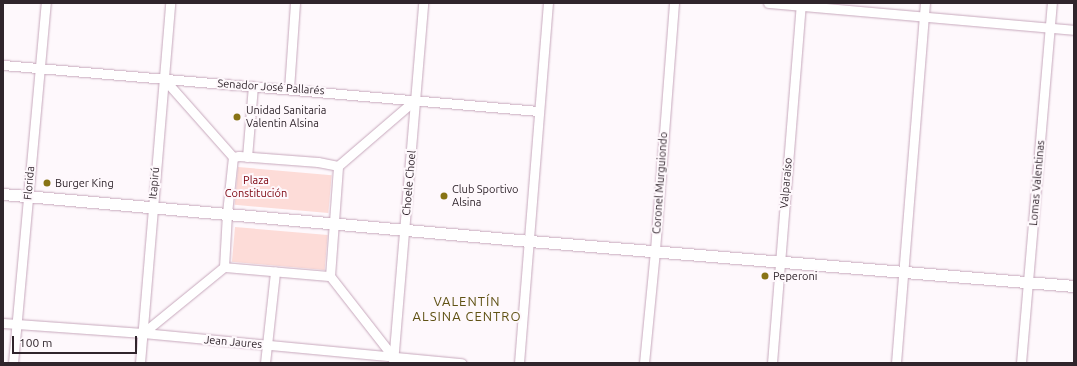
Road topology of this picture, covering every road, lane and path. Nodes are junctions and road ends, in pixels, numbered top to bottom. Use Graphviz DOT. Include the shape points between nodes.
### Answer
graph roads {
  1 [pos="46,3"];
  2 [pos="170,3"];
  3 [pos="295,3"];
  4 [pos="424,3"];
  5 [pos="548,3"];
  6 [pos="674,3"];
  7 [pos="768,3"];
  8 [pos="925,3"];
  9 [pos="1052,3"];
  10 [pos="801,4"];
  11 [pos="924,16"];
  12 [pos="1050,28"];
  13 [pos="1074,30"];
  14 [pos="3,65"];
  15 [pos="40,68"];
  16 [pos="164,79"];
  17 [pos="253,86"];
  18 [pos="289,89"];
  19 [pos="416,100"];
  20 [pos="539,111"];
  21 [pos="233,157"];
  22 [pos="247,157"];
  23 [pos="338,166"];
  24 [pos="3,194"];
  25 [pos="28,196"];
  26 [pos="152,207"];
  27 [pos="227,213"];
  28 [pos="334,223"];
  29 [pos="406,229"];
  30 [pos="530,241"];
  31 [pos="655,250"];
  32 [pos="779,261"];
  33 [pos="224,267"];
  34 [pos="275,272"];
  35 [pos="904,272"];
  36 [pos="330,276"];
  37 [pos="1028,283"];
  38 [pos="1074,286"];
  39 [pos="3,323"];
  40 [pos="16,324"];
  41 [pos="143,333"];
  42 [pos="267,345"];
  43 [pos="394,360"];
  44 [pos="13,363"];
  45 [pos="140,363"];
  46 [pos="266,363"];
  47 [pos="462,363"];
  48 [pos="519,363"];
  49 [pos="644,363"];
  50 [pos="772,363"];
  51 [pos="896,363"];
  52 [pos="1022,363"];
  1 -- 15 [label="street, Florida"];
  2 -- 16 [label="street, Itapirú"];
  3 -- 18 [label="street"];
  4 -- 19 [label="street, Choele Choel"];
  5 -- 20 [label="street"];
  6 -- 31 [label="street, Coronel Murguiondo"];
  7 -- 10 [label="street"];
  8 -- 11 [label="street"];
  9 -- 12 [label="street, Lomas Valentinas"];
  10 -- 11 [label="street"];
  10 -- 32 [label="street, Valparaíso"];
  11 -- 12 [label="street"];
  11 -- 35 [label="street"];
  12 -- 13 [label="street"];
  12 -- 37 [label="street, Lomas Valentinas"];
  14 -- 15 [label="street, Senador José Pallarés"];
  15 -- 16 [label="street, Senador José Pallarés"];
  15 -- 25 [label="street, Florida"];
  16 -- 17 [label="street, Senador José Pallarés"];
  16 -- 21 [label="street"];
  16 -- 26 [label="street, Itapirú"];
  17 -- 18 [label="street, Senador José Pallarés"];
  17 -- 22 [label="street"];
  18 -- 19 [label="street, Senador José Pallarés"];
  19 -- 20 [label="street, Senador José Pallarés"];
  19 -- 23 [label="street"];
  19 -- 29 [label="street, Choele Choel"];
  20 -- 30 [label="street"];
  21 -- 22 [label="street"];
  21 -- 27 [label="street"];
  22 -- 23 [label="street"];
  23 -- 28 [label="street"];
  24 -- 25 [label="street"];
  25 -- 26 [label="street"];
  25 -- 40 [label="street, Florida"];
  26 -- 27 [label="street"];
  26 -- 41 [label="street, Itapirú"];
  27 -- 28 [label="street"];
  27 -- 33 [label="street"];
  28 -- 29 [label="street"];
  28 -- 36 [label="street"];
  29 -- 30 [label="street"];
  29 -- 43 [label="street, Choele Choel"];
  30 -- 31 [label="street"];
  30 -- 48 [label="street"];
  31 -- 32 [label="street"];
  31 -- 49 [label="street, Coronel Murguiondo"];
  32 -- 35 [label="street"];
  32 -- 50 [label="street, Valparaíso"];
  33 -- 34 [label="street"];
  33 -- 41 [label="street"];
  34 -- 36 [label="street"];
  34 -- 42 [label="street"];
  35 -- 37 [label="street"];
  35 -- 51 [label="street"];
  36 -- 43 [label="street"];
  37 -- 38 [label="street"];
  37 -- 52 [label="street, Lomas Valentinas"];
  39 -- 40 [label="street, Jean Jaures"];
  40 -- 41 [label="street, Jean Jaures"];
  40 -- 44 [label="street, Florida"];
  41 -- 42 [label="street, Jean Jaures"];
  41 -- 45 [label="street, Itapirú"];
  42 -- 43 [label="street, Jean Jaures"];
  42 -- 46 [label="street"];
  43 -- 47 [label="street, Jean Jaures"];
}
